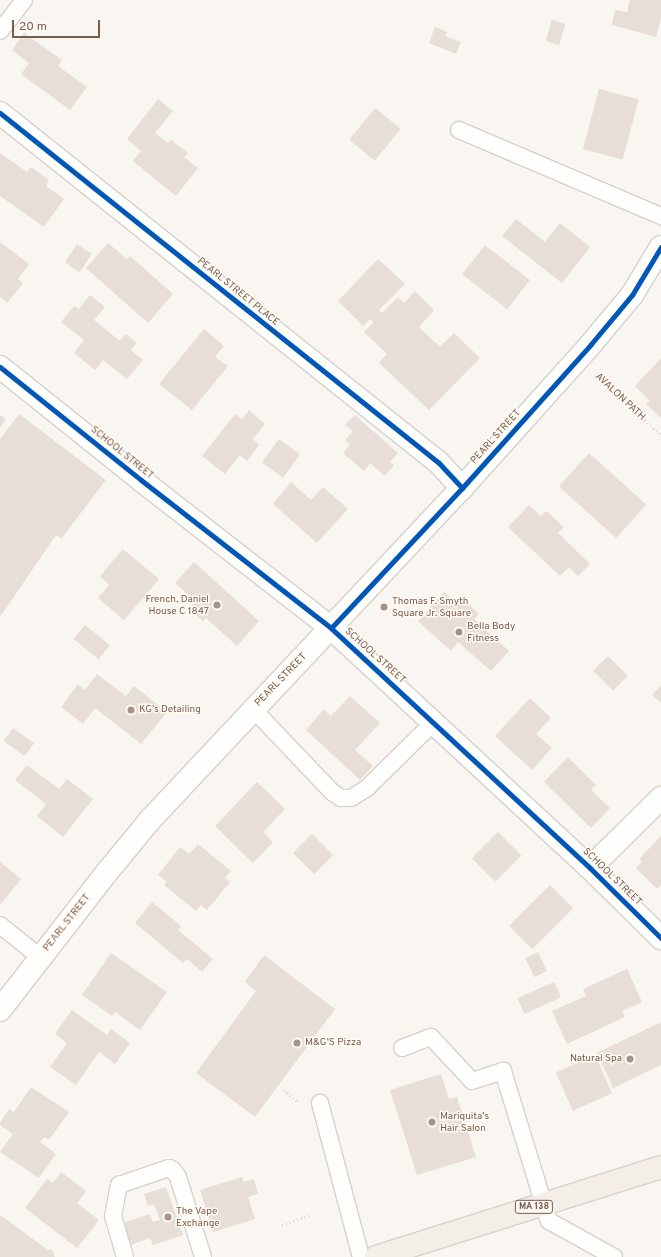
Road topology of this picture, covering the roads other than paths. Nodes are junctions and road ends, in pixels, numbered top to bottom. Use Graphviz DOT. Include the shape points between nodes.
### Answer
graph roads {
  1 [pos="24,0"];
  2 [pos="0,31"];
  3 [pos="0,113"];
  4 [pos="459,130"];
  5 [pos="661,216"];
  6 [pos="661,247"];
  7 [pos="0,367"];
  8 [pos="462,488"];
  9 [pos="331,628"];
  10 [pos="253,709"];
  11 [pos="434,722"];
  12 [pos="661,798"];
  13 [pos="590,868"];
  14 [pos="0,925"];
  15 [pos="661,938"];
  16 [pos="40,957"];
  17 [pos="0,1010"];
  18 [pos="402,1048"];
  19 [pos="320,1103"];
  20 [pos="661,1167"];
  21 [pos="543,1204"];
  22 [pos="125,1257"];
  23 [pos="203,1257"];
  24 [pos="361,1257"];
  25 [pos="376,1257"];
  26 [pos="614,1257"];
  1 -- 2 [label="lane"];
  3 -- 8 [label="street, PEARL STREET PLACE" via="439,464"];
  4 -- 5 [label="lane"];
  6 -- 8 [label="street, PEARL STREET" via="632,295"];
  7 -- 9 [label="street, SCHOOL STREET"];
  8 -- 9 [label="street, PEARL STREET"];
  9 -- 10 [label="street, PEARL STREET"];
  9 -- 11 [label="street, SCHOOL STREET"];
  10 -- 11 [label="lane" via="332,792 341,798 351,798 367,788"];
  10 -- 16 [label="street, PEARL STREET" via="150,820"];
  11 -- 13 [label="street, SCHOOL STREET"];
  12 -- 13 [label="street"];
  13 -- 15 [label="street, SCHOOL STREET"];
  14 -- 16 [label="lane"];
  16 -- 17 [label="street, PEARL STREET"];
  18 -- 21 [label="lane" via="431,1037 472,1081 503,1071"];
  19 -- 24 [label="lane"];
  20 -- 21 [label="main road, MA 138"];
  21 -- 25 [label="main road, MA 138"];
  21 -- 26 [label="lane" via="549,1221"];
  22 -- 23 [label="lane" via="113,1216 119,1185 169,1168 178,1177"];
}
